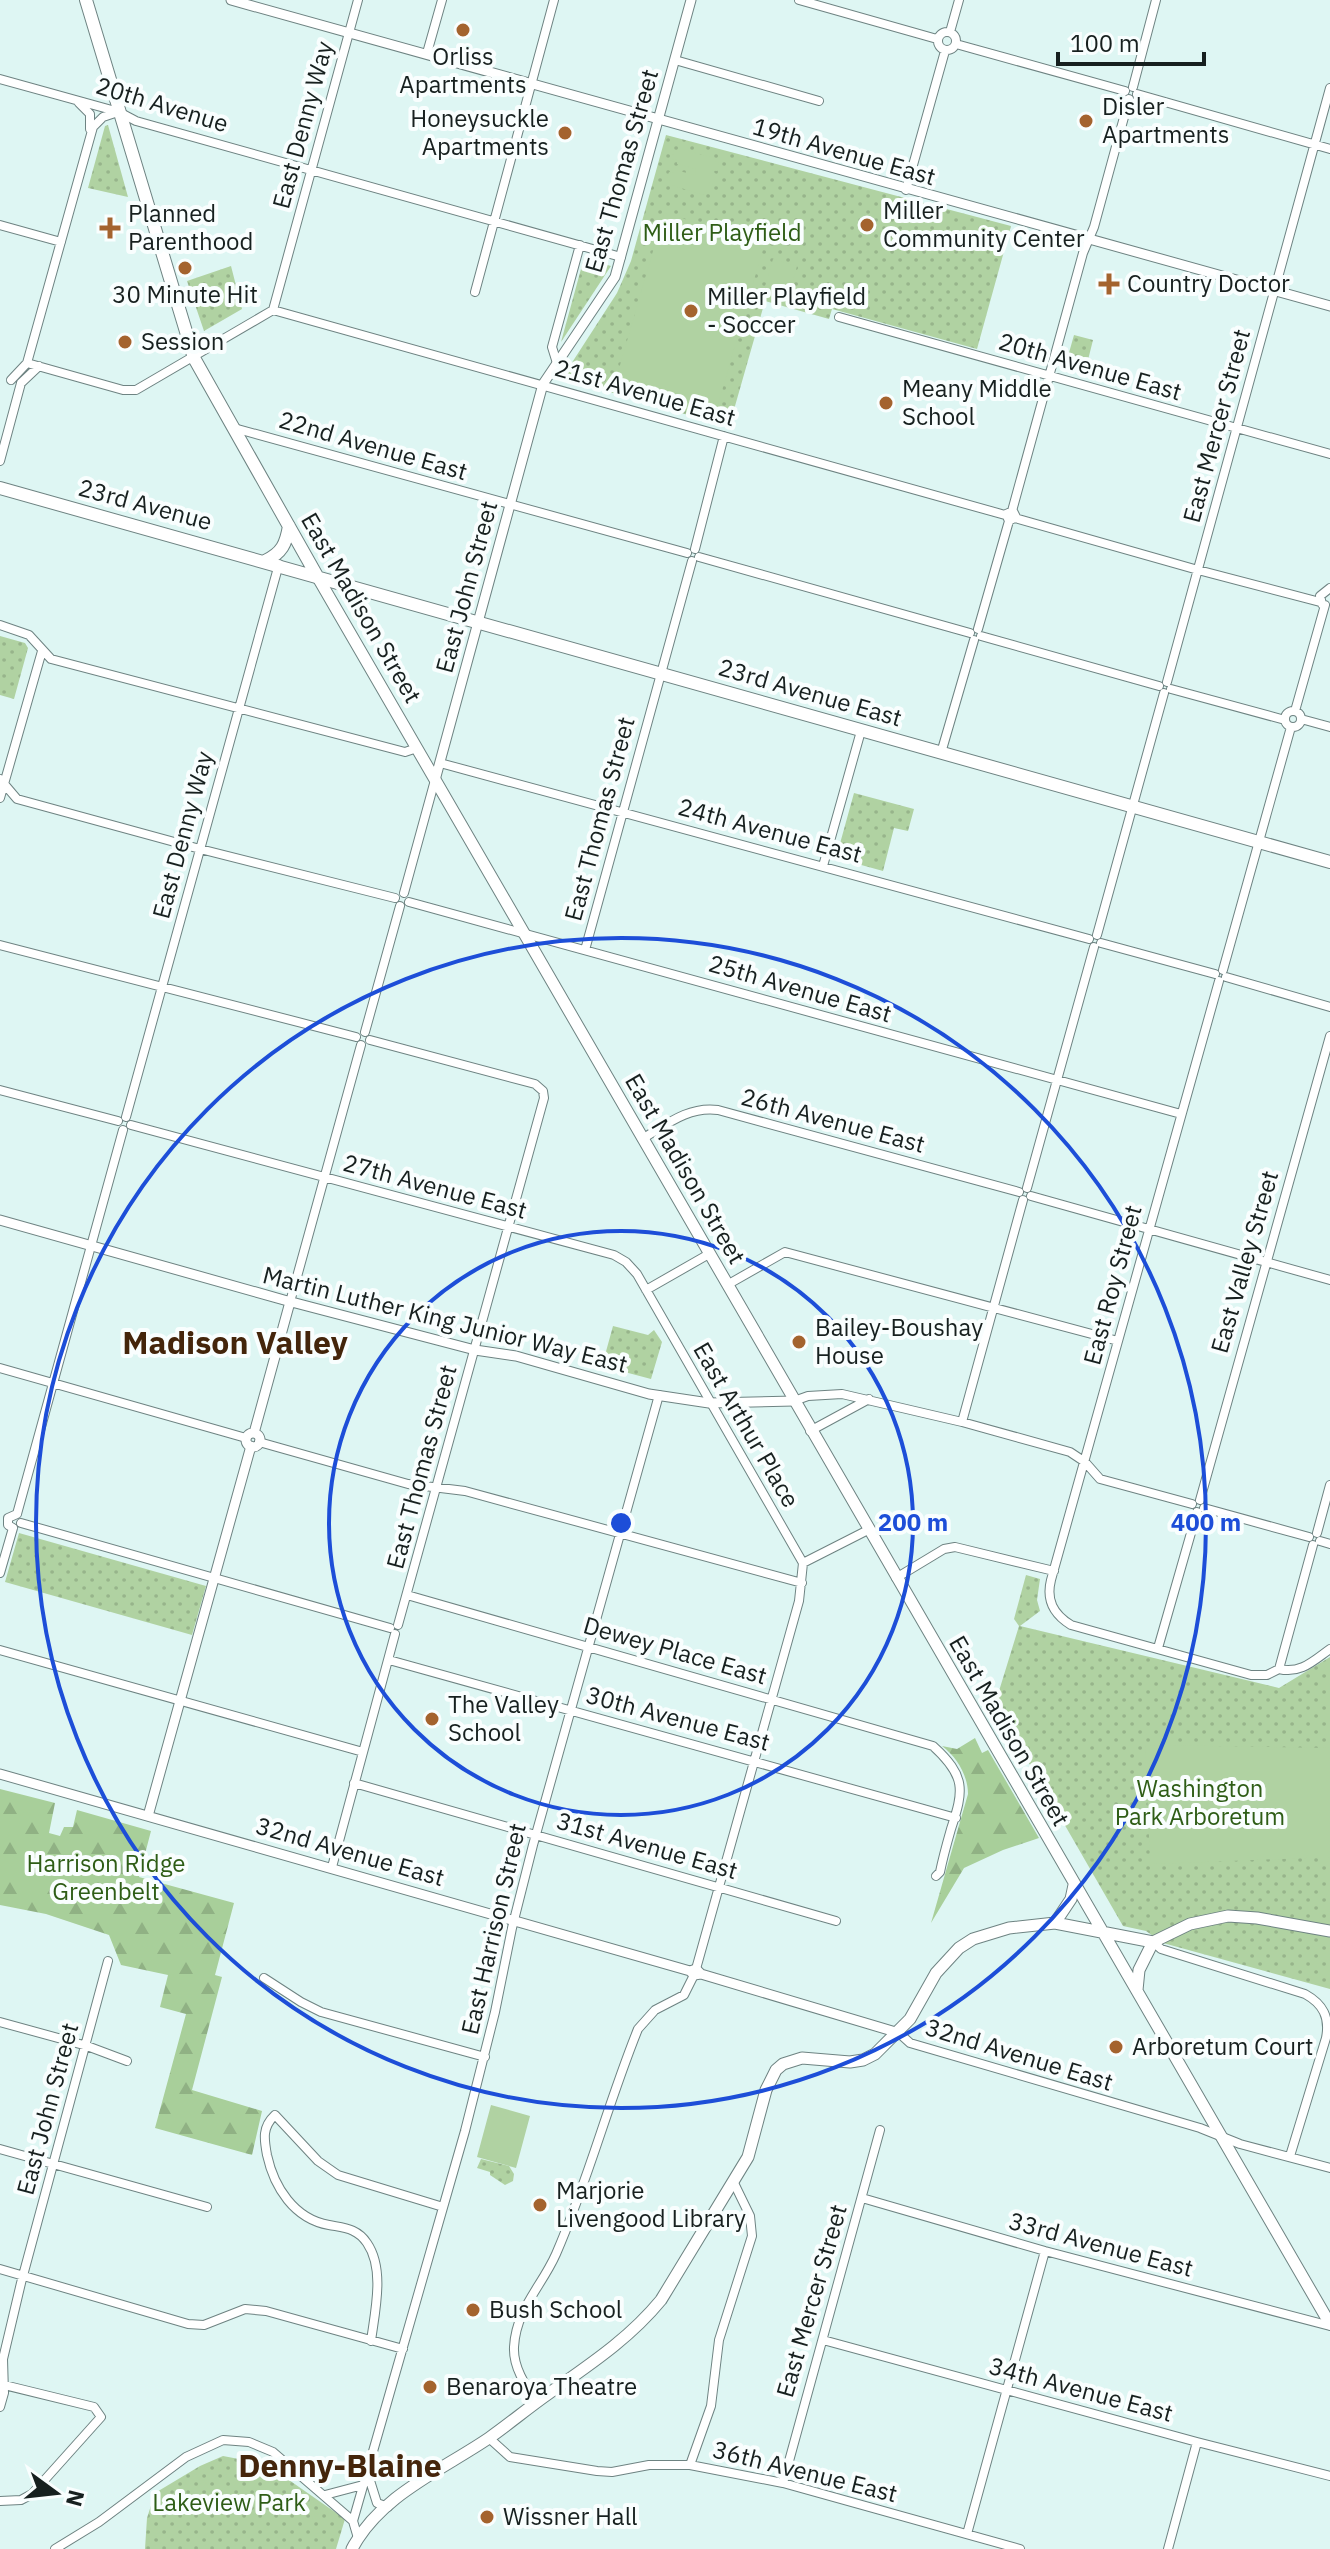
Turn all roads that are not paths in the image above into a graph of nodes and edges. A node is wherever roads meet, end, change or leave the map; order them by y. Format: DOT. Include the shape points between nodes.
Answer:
graph roads {
  1 [pos="86,0"];
  2 [pos="231,0"];
  3 [pos="358,0"];
  4 [pos="442,0"];
  5 [pos="554,0"];
  6 [pos="691,0"];
  7 [pos="799,0"];
  8 [pos="959,0"];
  9 [pos="1156,0"];
  10 [pos="349,31"];
  11 [pos="950,32"];
  12 [pos="937,39"];
  13 [pos="956,44"];
  14 [pos="945,51"];
  15 [pos="427,53"];
  16 [pos="675,60"];
  17 [pos="0,79"];
  18 [pos="531,82"];
  19 [pos="1330,88"];
  20 [pos="1131,93"];
  21 [pos="75,100"];
  22 [pos="819,101"];
  23 [pos="102,107"];
  24 [pos="119,112"];
  25 [pos="91,118"];
  26 [pos="658,120"];
  27 [pos="88,141"];
  28 [pos="1315,145"];
  29 [pos="1330,149"];
  30 [pos="312,170"];
  31 [pos="906,190"];
  32 [pos="495,221"];
  33 [pos="0,225"];
  34 [pos="1088,240"];
  35 [pos="61,242"];
  36 [pos="580,245"];
  37 [pos="621,257"];
  38 [pos="1275,291"];
  39 [pos="475,292"];
  40 [pos="1330,306"];
  41 [pos="273,310"];
  42 [pos="839,317"];
  43 [pos="194,358"];
  44 [pos="27,363"];
  45 [pos="557,363"];
  46 [pos="39,366"];
  47 [pos="0,377"];
  48 [pos="1048,377"];
  49 [pos="11,380"];
  50 [pos="21,383"];
  51 [pos="543,384"];
  52 [pos="233,428"];
  53 [pos="1236,429"];
  54 [pos="724,436"];
  55 [pos="1330,454"];
  56 [pos="0,461"];
  57 [pos="0,488"];
  58 [pos="511,505"];
  59 [pos="1010,516"];
  60 [pos="289,526"];
  61 [pos="693,555"];
  62 [pos="265,561"];
  63 [pos="279,564"];
  64 [pos="1198,570"];
  65 [pos="317,576"];
  66 [pos="1330,588"];
  67 [pos="1325,604"];
  68 [pos="479,622"];
  69 [pos="0,625"];
  70 [pos="976,634"];
  71 [pos="42,651"];
  72 [pos="660,674"];
  73 [pos="1165,687"];
  74 [pos="239,709"];
  75 [pos="1298,715"];
  76 [pos="1288,723"];
  77 [pos="1330,727"];
  78 [pos="861,731"];
  79 [pos="417,748"];
  80 [pos="941,753"];
  81 [pos="440,763"];
  82 [pos="435,780"];
  83 [pos="2,782"];
  84 [pos="0,798"];
  85 [pos="1133,807"];
  86 [pos="622,812"];
  87 [pos="1259,842"];
  88 [pos="200,849"];
  89 [pos="1330,862"];
  90 [pos="823,866"];
  91 [pos="402,900"];
  92 [pos="525,933"];
  93 [pos="1095,941"];
  94 [pos="0,945"];
  95 [pos="585,950"];
  96 [pos="1221,975"];
  97 [pos="162,987"];
  98 [pos="1330,1007"];
  99 [pos="368,1036"];
  100 [pos="1330,1036"];
  101 [pos="356,1037"];
  102 [pos="361,1045"];
  103 [pos="1057,1081"];
  104 [pos="0,1090"];
  105 [pos="1181,1114"];
  106 [pos="124,1123"];
  107 [pos="642,1139"];
  108 [pos="325,1179"];
  109 [pos="1025,1194"];
  110 [pos="0,1220"];
  111 [pos="509,1227"];
  112 [pos="1149,1229"];
  113 [pos="91,1246"];
  114 [pos="709,1254"];
  115 [pos="1266,1261"];
  116 [pos="1330,1280"];
  117 [pos="727,1285"];
  118 [pos="646,1290"];
  119 [pos="290,1302"];
  120 [pos="993,1308"];
  121 [pos="1118,1341"];
  122 [pos="475,1350"];
  123 [pos="0,1368"];
  124 [pos="52,1383"];
  125 [pos="659,1395"];
  126 [pos="869,1399"];
  127 [pos="794,1401"];
  128 [pos="709,1403"];
  129 [pos="962,1422"];
  130 [pos="810,1431"];
  131 [pos="253,1440"];
  132 [pos="1085,1462"];
  133 [pos="1330,1485"];
  134 [pos="437,1487"];
  135 [pos="1198,1506"];
  136 [pos="12,1520"];
  137 [pos="868,1530"];
  138 [pos="621,1533"];
  139 [pos="1315,1539"];
  140 [pos="1330,1544"];
  141 [pos="803,1563"];
  142 [pos="1054,1571"];
  143 [pos="0,1573"];
  144 [pos="896,1578"];
  145 [pos="214,1579"];
  146 [pos="802,1583"];
  147 [pos="407,1595"];
  148 [pos="394,1629"];
  149 [pos="589,1648"];
  150 [pos="1158,1648"];
  151 [pos="1330,1649"];
  152 [pos="0,1650"];
  153 [pos="389,1660"];
  154 [pos="1279,1669"];
  155 [pos="772,1699"];
  156 [pos="180,1701"];
  157 [pos="571,1710"];
  158 [pos="363,1752"];
  159 [pos="755,1761"];
  160 [pos="0,1774"];
  161 [pos="354,1783"];
  162 [pos="148,1816"];
  163 [pos="956,1818"];
  164 [pos="536,1835"];
  165 [pos="332,1867"];
  166 [pos="936,1876"];
  167 [pos="1074,1885"];
  168 [pos="719,1887"];
  169 [pos="514,1919"];
  170 [pos="836,1921"];
  171 [pos="1055,1923"];
  172 [pos="1330,1931"];
  173 [pos="1102,1932"];
  174 [pos="1153,1942"];
  175 [pos="108,1961"];
  176 [pos="695,1972"];
  177 [pos="264,1978"];
  178 [pos="1137,1991"];
  179 [pos="1326,2006"];
  180 [pos="0,2022"];
  181 [pos="899,2033"];
  182 [pos="87,2046"];
  183 [pos="1327,2048"];
  184 [pos="485,2057"];
  185 [pos="127,2061"];
  186 [pos="880,2130"];
  187 [pos="1221,2136"];
  188 [pos="0,2149"];
  189 [pos="1290,2156"];
  190 [pos="54,2164"];
  191 [pos="1330,2168"];
  192 [pos="733,2181"];
  193 [pos="862,2198"];
  194 [pos="207,2207"];
  195 [pos="443,2207"];
  196 [pos="1045,2251"];
  197 [pos="0,2269"];
  198 [pos="23,2275"];
  199 [pos="1330,2325"];
  200 [pos="823,2340"];
  201 [pos="371,2341"];
  202 [pos="403,2349"];
  203 [pos="2,2384"];
  204 [pos="1006,2391"];
  205 [pos="537,2402"];
  206 [pos="0,2407"];
  207 [pos="489,2438"];
  208 [pos="1197,2442"];
  209 [pos="690,2465"];
  210 [pos="367,2471"];
  211 [pos="1330,2476"];
  212 [pos="783,2483"];
  213 [pos="363,2485"];
  214 [pos="325,2495"];
  215 [pos="0,2501"];
  216 [pos="388,2507"];
  217 [pos="353,2521"];
  218 [pos="967,2534"];
  219 [pos="355,2543"];
  220 [pos="55,2549"];
  221 [pos="1020,2549"];
  222 [pos="1168,2549"];
  1 -- 24 [label="main road, East Madison Street"];
  2 -- 10 [label="street, 19th Avenue East"];
  3 -- 10 [label="street, East Denny Way"];
  4 -- 15 [label="street"];
  5 -- 18 [label="street"];
  6 -- 16 [label="street, East Thomas Street"];
  7 -- 12 [label="street"];
  8 -- 11 [label="street"];
  9 -- 20 [label="street"];
  10 -- 15 [label="street, 19th Avenue East"];
  10 -- 30 [label="street, East Denny Way"];
  11 -- 12 [label="street"];
  11 -- 13 [label="street"];
  12 -- 14 [label="street"];
  13 -- 14 [label="street"];
  13 -- 20 [label="street"];
  14 -- 31 [label="street"];
  15 -- 18 [label="street, 19th Avenue East"];
  16 -- 22 [label="street"];
  16 -- 26 [label="street, East Thomas Street"];
  17 -- 21 [label="street, 20th Avenue"];
  18 -- 26 [label="street, 19th Avenue East"];
  18 -- 32 [label="street"];
  19 -- 28 [label="street, East Mercer Street"];
  20 -- 28 [label="street"];
  20 -- 34 [label="street"];
  21 -- 23 [label="street, 20th Avenue"];
  21 -- 25 [label="street"];
  23 -- 24 [label="street, 20th Avenue"];
  23 -- 25 [label="street"];
  24 -- 27 [label="street" via="97,120"];
  24 -- 30 [label="street, 20th Avenue"];
  24 -- 43 [label="main road, East Madison Street"];
  25 -- 27 [label="street"];
  26 -- 31 [label="street, 19th Avenue East"];
  26 -- 37 [label="street, East Thomas Street"];
  27 -- 35 [label="street"];
  28 -- 29 [label="street"];
  28 -- 38 [label="street, East Mercer Street"];
  30 -- 32 [label="street"];
  30 -- 41 [label="street, East Denny Way"];
  31 -- 34 [label="street, 19th Avenue East"];
  32 -- 36 [label="street"];
  32 -- 39 [label="street"];
  33 -- 35 [label="street"];
  34 -- 38 [label="street, 19th Avenue East"];
  34 -- 48 [label="street"];
  35 -- 44 [label="street"];
  36 -- 37 [label="street"];
  36 -- 45 [label="street" via="552,347"];
  37 -- 45 [label="street, East Thomas Street" via="608,289"];
  38 -- 40 [label="street, 19th Avenue East"];
  38 -- 53 [label="street, East Mercer Street"];
  41 -- 43 [label="street"];
  41 -- 51 [label="street, 21st Avenue East"];
  42 -- 48 [label="street, 20th Avenue East"];
  43 -- 46 [label="street" via="136,390"];
  43 -- 52 [label="main road, East Madison Street"];
  44 -- 46 [label="street"];
  44 -- 49 [label="street"];
  45 -- 51 [label="street, East Thomas Street"];
  46 -- 50 [label="street"];
  47 -- 49 [label="street"];
  48 -- 53 [label="street, 20th Avenue East"];
  48 -- 59 [label="street"];
  49 -- 50 [label="street"];
  50 -- 56 [label="street"];
  51 -- 54 [label="street, 21st Avenue East"];
  51 -- 58 [label="street, East John Street"];
  52 -- 58 [label="street, 22nd Avenue East"];
  52 -- 60 [label="main road, East Madison Street"];
  53 -- 55 [label="street, 20th Avenue East"];
  53 -- 64 [label="street, East Mercer Street"];
  54 -- 59 [label="street, 21st Avenue East"];
  54 -- 61 [label="street, East Thomas Street"];
  57 -- 62 [label="main road, 23rd Avenue"];
  58 -- 61 [label="street, 22nd Avenue East"];
  58 -- 68 [label="street, East John Street"];
  59 -- 64 [label="street, 21st Avenue East"];
  59 -- 70 [label="street"];
  60 -- 62 [label="main road" via="285,545"];
  60 -- 65 [label="main road, East Madison Street"];
  61 -- 70 [label="street, 22nd Avenue East"];
  61 -- 72 [label="street, East Thomas Street"];
  62 -- 63 [label="main road, 23rd Avenue"];
  63 -- 65 [label="main road, 23rd Avenue East"];
  63 -- 74 [label="street, East Denny Way"];
  64 -- 67 [label="street, 21st Avenue East"];
  64 -- 73 [label="street, East Mercer Street"];
  65 -- 68 [label="main road, 23rd Avenue East"];
  65 -- 79 [label="main road, East Madison Street"];
  66 -- 67 [label="street" via="1322,593"];
  67 -- 75 [label="street"];
  68 -- 72 [label="main road, 23rd Avenue East"];
  68 -- 81 [label="street, East John Street"];
  69 -- 71 [label="street" via="29,635"];
  70 -- 73 [label="street, 22nd Avenue East"];
  70 -- 80 [label="street"];
  71 -- 74 [label="street" via="51,659"];
  71 -- 83 [label="street"];
  72 -- 78 [label="main road, 23rd Avenue East"];
  72 -- 86 [label="street, East Thomas Street"];
  73 -- 76 [label="street, 22nd Avenue East"];
  73 -- 85 [label="street, East Mercer Street"];
  74 -- 79 [label="street" via="405,752"];
  74 -- 88 [label="street, East Denny Way"];
  75 -- 76 [label="street" via="1298,724"];
  75 -- 76 [label="street" via="1288,712"];
  75 -- 77 [label="street"];
  76 -- 87 [label="street, East Roy Street"];
  78 -- 80 [label="main road, 23rd Avenue East"];
  78 -- 90 [label="street"];
  79 -- 82 [label="main road, East Madison Street"];
  80 -- 85 [label="main road, 23rd Avenue East"];
  81 -- 82 [label="street, East John Street"];
  81 -- 86 [label="street, 24th Avenue East"];
  82 -- 91 [label="street, East John Street"];
  82 -- 92 [label="main road, East Madison Street"];
  83 -- 84 [label="street"];
  83 -- 88 [label="street, 25th Avenue East" via="17,799"];
  85 -- 87 [label="main road, 23rd Avenue East"];
  85 -- 93 [label="street, East Mercer Street"];
  86 -- 90 [label="street, 24th Avenue East"];
  86 -- 95 [label="street, East Thomas Street"];
  87 -- 89 [label="main road, 23rd Avenue East"];
  87 -- 96 [label="street, East Roy Street"];
  88 -- 91 [label="street, 25th Avenue East"];
  88 -- 97 [label="street, East Denny Way"];
  90 -- 93 [label="street, 24th Avenue East"];
  91 -- 92 [label="street, 25th Avenue East"];
  91 -- 99 [label="street, East John Street"];
  92 -- 95 [label="street, 25th Avenue East"];
  92 -- 107 [label="main road, East Madison Street"];
  93 -- 96 [label="street, 24th Avenue East"];
  93 -- 103 [label="street, East Mercer Street"];
  94 -- 97 [label="street"];
  95 -- 103 [label="street, 25th Avenue East"];
  96 -- 98 [label="street, 24th Avenue East"];
  96 -- 105 [label="street, East Roy Street"];
  97 -- 101 [label="street"];
  97 -- 106 [label="street, East Denny Way"];
  99 -- 101 [label="street" via="359,1032"];
  99 -- 102 [label="street"];
  99 -- 111 [label="street, East Thomas Street" via="541,1088 543,1102"];
  100 -- 115 [label="street, East Valley Street"];
  101 -- 102 [label="street"];
  102 -- 108 [label="street"];
  103 -- 105 [label="street, 25th Avenue East"];
  103 -- 109 [label="street, East Mercer Street"];
  104 -- 106 [label="street, 27th Avenue East"];
  105 -- 112 [label="street, East Roy Street"];
  106 -- 108 [label="street, 27th Avenue East"];
  106 -- 113 [label="street, East Denny Way"];
  107 -- 109 [label="street, 26th Avenue East" via="691,1111 718,1110"];
  107 -- 114 [label="main road, East Madison Street"];
  108 -- 111 [label="street, 27th Avenue East"];
  108 -- 119 [label="street"];
  109 -- 112 [label="street, 26th Avenue East"];
  109 -- 120 [label="street, East Mercer Street"];
  110 -- 113 [label="street, Martin Luther King Junior Way East"];
  111 -- 118 [label="street, 27th Avenue East" via="618,1257"];
  111 -- 122 [label="street, East Thomas Street"];
  112 -- 115 [label="street, 26th Avenue East"];
  112 -- 121 [label="street, East Roy Street"];
  113 -- 119 [label="street, Martin Luther King Junior Way East"];
  113 -- 124 [label="street, East Denny Way"];
  114 -- 117 [label="main road, East Madison Street"];
  114 -- 118 [label="street"];
  115 -- 116 [label="street, 26th Avenue East"];
  115 -- 135 [label="street, East Valley Street"];
  117 -- 120 [label="street" via="785,1252"];
  117 -- 127 [label="main road, East Madison Street"];
  118 -- 128 [label="street, East Arthur Place"];
  119 -- 122 [label="street, Martin Luther King Junior Way East"];
  119 -- 131 [label="street"];
  120 -- 121 [label="street"];
  120 -- 129 [label="street, East Mercer Street"];
  121 -- 132 [label="street, East Roy Street"];
  122 -- 125 [label="street, Martin Luther King Junior Way East"];
  122 -- 134 [label="street, East Thomas Street"];
  123 -- 124 [label="street"];
  124 -- 131 [label="street"];
  124 -- 136 [label="street, East Denny Way"];
  125 -- 128 [label="street, Martin Luther King Junior Way East"];
  125 -- 138 [label="street, East Harrison Street"];
  126 -- 127 [label="street" via="836,1394"];
  126 -- 129 [label="street"];
  126 -- 130 [label="street"];
  127 -- 128 [label="street, Martin Luther King Junior Way East"];
  127 -- 130 [label="main road, East Madison Street"];
  128 -- 141 [label="street, East Arthur Place"];
  129 -- 132 [label="street" via="1070,1452"];
  130 -- 137 [label="main road, East Madison Street"];
  131 -- 134 [label="street" via="408,1484"];
  131 -- 145 [label="street"];
  132 -- 135 [label="street" via="1100,1479"];
  132 -- 142 [label="street, East Roy Street"];
  133 -- 139 [label="street"];
  134 -- 138 [label="street"];
  134 -- 147 [label="street, East Thomas Street"];
  135 -- 139 [label="street"];
  135 -- 150 [label="street, East Valley Street"];
  136 -- 143 [label="street, East Denny Way"];
  136 -- 145 [label="street"];
  137 -- 141 [label="street"];
  137 -- 144 [label="main road, East Madison Street"];
  138 -- 146 [label="street"];
  138 -- 149 [label="street, East Harrison Street"];
  139 -- 140 [label="street"];
  139 -- 154 [label="street"];
  141 -- 146 [label="street"];
  142 -- 144 [label="street" via="955,1547"];
  142 -- 150 [label="street, East Roy Street" via="1049,1600 1062,1619"];
  144 -- 167 [label="main road, East Madison Street"];
  145 -- 148 [label="street"];
  145 -- 156 [label="street"];
  146 -- 155 [label="street"];
  147 -- 148 [label="street, East Thomas Street"];
  147 -- 149 [label="street, Dewey Place East"];
  148 -- 153 [label="street, East Thomas Street"];
  149 -- 155 [label="street, Dewey Place East"];
  149 -- 157 [label="street, East Harrison Street"];
  150 -- 154 [label="street" via="1251,1675"];
  151 -- 154 [label="street" via="1301,1669"];
  152 -- 156 [label="street"];
  153 -- 157 [label="street, 30th Avenue East"];
  153 -- 158 [label="street, East Thomas Street"];
  155 -- 159 [label="street"];
  155 -- 163 [label="street, Dewey Place East" via="933,1746 947,1758 959,1781 962,1798"];
  156 -- 158 [label="street"];
  156 -- 162 [label="street"];
  157 -- 159 [label="street, 30th Avenue East"];
  157 -- 164 [label="street, East Harrison Street"];
  158 -- 161 [label="street, East Thomas Street"];
  159 -- 163 [label="street, 30th Avenue East"];
  159 -- 168 [label="street"];
  160 -- 162 [label="street, 32nd Avenue East"];
  161 -- 164 [label="street, 31st Avenue East"];
  161 -- 165 [label="street, East Thomas Street"];
  162 -- 165 [label="street, 32nd Avenue East"];
  163 -- 166 [label="street"];
  164 -- 168 [label="street, 31st Avenue East"];
  164 -- 169 [label="street, East Harrison Street"];
  165 -- 169 [label="street, 32nd Avenue East"];
  167 -- 171 [label="main road"];
  167 -- 173 [label="main road, East Madison Street"];
  168 -- 170 [label="street, 31st Avenue East"];
  168 -- 176 [label="street"];
  169 -- 176 [label="street, 32nd Avenue East"];
  169 -- 184 [label="street, East Harrison Street"];
  171 -- 173 [label="main road"];
  171 -- 181 [label="main road" via="1009,1928 959,1948 936,1973"];
  172 -- 174 [label="main road" via="1228,1916 1190,1924"];
  173 -- 174 [label="main road"];
  173 -- 178 [label="main road, East Madison Street"];
  174 -- 178 [label="main road" via="1139,1970"];
  174 -- 179 [label="street"];
  175 -- 182 [label="street, East John Street"];
  176 -- 181 [label="street, 32nd Avenue East"];
  176 -- 205 [label="street" via="684,1995 655,2010 638,2029 557,2253 519,2321 513,2351 516,2367"];
  177 -- 184 [label="street" via="321,2012"];
  178 -- 187 [label="main road, East Madison Street"];
  179 -- 183 [label="street"];
  180 -- 182 [label="street"];
  181 -- 187 [label="street, 32nd Avenue East" via="910,2043"];
  181 -- 192 [label="main road" via="863,2060 802,2058 776,2070 748,2157"];
  182 -- 185 [label="street"];
  182 -- 190 [label="street, East John Street"];
  183 -- 189 [label="street"];
  184 -- 195 [label="street, East Harrison Street"];
  186 -- 193 [label="street, East Mercer Street"];
  187 -- 189 [label="street, 32nd Avenue East"];
  187 -- 199 [label="main road, East Madison Street"];
  188 -- 190 [label="street"];
  189 -- 191 [label="street, 32nd Avenue East"];
  190 -- 194 [label="street"];
  190 -- 198 [label="street, East John Street"];
  192 -- 205 [label="main road" via="645,2319"];
  192 -- 209 [label="street" via="750,2216 752,2236 717,2351 711,2406"];
  193 -- 196 [label="street, 33rd Avenue East"];
  193 -- 200 [label="street, East Mercer Street"];
  195 -- 201 [label="street" via="344,2178 318,2161 275,2115 269,2121 264,2133 277,2187 299,2213 355,2231 369,2245 376,2273"];
  195 -- 202 [label="street, East Harrison Street"];
  196 -- 199 [label="street, 33rd Avenue East"];
  196 -- 204 [label="street"];
  197 -- 198 [label="street"];
  198 -- 201 [label="street" via="188,2324 204,2325 235,2311 254,2310"];
  198 -- 203 [label="street, East John Street"];
  200 -- 204 [label="street, 34th Avenue East"];
  200 -- 212 [label="street, East Mercer Street"];
  201 -- 202 [label="street"];
  202 -- 210 [label="street, East Harrison Street"];
  203 -- 206 [label="street, East John Street"];
  203 -- 215 [label="street" via="101,2413 32,2494"];
  204 -- 208 [label="street, 34th Avenue East"];
  204 -- 218 [label="street"];
  205 -- 207 [label="main road"];
  207 -- 209 [label="street, 36th Avenue East" via="510,2457 597,2471"];
  207 -- 216 [label="main road"];
  208 -- 211 [label="street, 34th Avenue East"];
  208 -- 222 [label="street"];
  209 -- 212 [label="street, 36th Avenue East"];
  210 -- 213 [label="street, East Harrison Street"];
  210 -- 216 [label="street" via="377,2503"];
  212 -- 218 [label="street, 36th Avenue East"];
  213 -- 214 [label="street"];
  213 -- 217 [label="street, East Harrison Street"];
  214 -- 217 [label="street"];
  214 -- 220 [label="street" via="263,2447 223,2440 202,2448"];
  216 -- 219 [label="main road"];
  217 -- 219 [label="street"];
  218 -- 221 [label="street, 36th Avenue East"];
}
